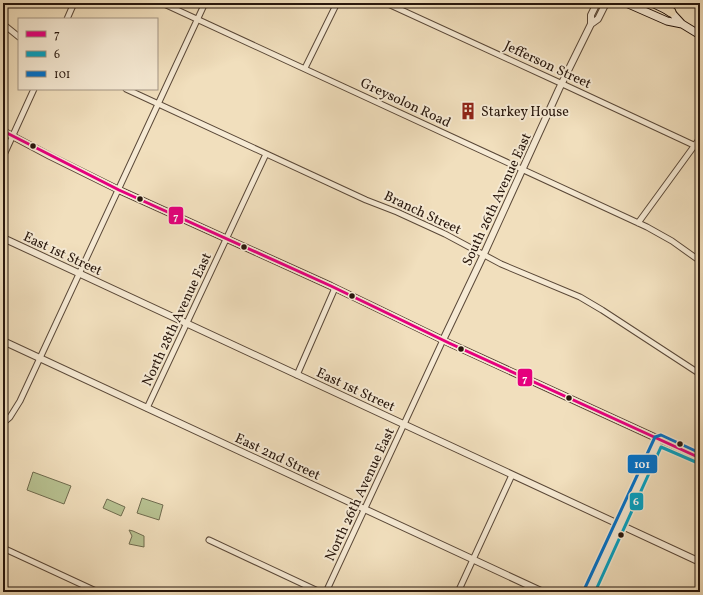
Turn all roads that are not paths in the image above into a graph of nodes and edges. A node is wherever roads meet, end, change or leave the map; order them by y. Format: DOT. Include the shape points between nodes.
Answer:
graph roads {
  1 [pos="74,3"];
  2 [pos="162,3"];
  3 [pos="205,3"];
  4 [pos="336,3"];
  5 [pos="386,3"];
  6 [pos="597,3"];
  7 [pos="606,3"];
  8 [pos="626,3"];
  9 [pos="652,3"];
  10 [pos="658,3"];
  11 [pos="671,12"];
  12 [pos="66,18"];
  13 [pos="197,20"];
  14 [pos="3,24"];
  15 [pos="591,24"];
  16 [pos="682,24"];
  17 [pos="700,35"];
  18 [pos="18,36"];
  19 [pos="305,68"];
  20 [pos="562,83"];
  21 [pos="34,90"];
  22 [pos="128,90"];
  23 [pos="159,104"];
  24 [pos="3,131"];
  25 [pos="12,137"];
  26 [pos="700,138"];
  27 [pos="694,146"];
  28 [pos="700,148"];
  29 [pos="266,154"];
  30 [pos="3,157"];
  31 [pos="522,170"];
  32 [pos="119,190"];
  33 [pos="638,223"];
  34 [pos="3,238"];
  35 [pos="227,239"];
  36 [pos="484,256"];
  37 [pos="700,261"];
  38 [pos="80,273"];
  39 [pos="335,288"];
  40 [pos="187,324"];
  41 [pos="443,340"];
  42 [pos="3,341"];
  43 [pos="39,358"];
  44 [pos="700,374"];
  45 [pos="297,375"];
  46 [pos="148,408"];
  47 [pos="3,423"];
  48 [pos="404,424"];
  49 [pos="659,440"];
  50 [pos="700,458"];
  51 [pos="512,475"];
  52 [pos="365,510"];
  53 [pos="621,525"];
  54 [pos="209,540"];
  55 [pos="3,548"];
  56 [pos="473,560"];
  57 [pos="700,562"];
  58 [pos="98,592"];
  59 [pos="320,592"];
  60 [pos="326,592"];
  61 [pos="458,592"];
  62 [pos="543,592"];
  63 [pos="589,592"];
  1 -- 12 [label="street"];
  2 -- 13 [label="street, Greysolon Road"];
  3 -- 13 [label="street"];
  4 -- 19 [label="street"];
  5 -- 20 [label="street, Jefferson Street"];
  6 -- 15 [label="street, South 26th Avenue East" via="591,15"];
  7 -- 15 [label="street, South 26th Avenue East" via="598,18"];
  8 -- 16 [label="main road" via="667,21"];
  9 -- 11 [label="main road"];
  10 -- 11 [label="highway"];
  11 -- 16 [label="main road"];
  13 -- 19 [label="street, Greysolon Road"];
  13 -- 23 [label="street"];
  14 -- 18 [label="street"];
  15 -- 20 [label="street, South 26th Avenue East"];
  16 -- 17 [label="main road"];
  19 -- 31 [label="street, Greysolon Road"];
  20 -- 27 [label="street, Jefferson Street"];
  20 -- 31 [label="street, South 26th Avenue East"];
  21 -- 25 [label="street"];
  22 -- 23 [label="street, Branch Street"];
  23 -- 29 [label="street, Branch Street"];
  23 -- 32 [label="street"];
  24 -- 25 [label="street"];
  25 -- 30 [label="street"];
  25 -- 32 [label="street"];
  26 -- 27 [label="street"];
  27 -- 28 [label="street, Jefferson Street"];
  27 -- 33 [label="street"];
  29 -- 35 [label="street, North 28th Avenue East"];
  29 -- 36 [label="street, Branch Street" via="445,234"];
  31 -- 33 [label="street, Greysolon Road"];
  31 -- 36 [label="street, South 26th Avenue East"];
  32 -- 35 [label="street"];
  32 -- 38 [label="street"];
  33 -- 37 [label="street, Greysolon Road" via="665,237"];
  34 -- 38 [label="street, East 1st Street"];
  35 -- 39 [label="street"];
  35 -- 40 [label="street, North 28th Avenue East"];
  36 -- 41 [label="street, South 26th Avenue East"];
  36 -- 44 [label="street, Branch Street" via="586,301"];
  38 -- 40 [label="street, East 1st Street"];
  38 -- 43 [label="street"];
  39 -- 41 [label="street"];
  39 -- 45 [label="street"];
  40 -- 45 [label="street, East 1st Street"];
  40 -- 46 [label="street, North 28th Avenue East"];
  41 -- 48 [label="street, North 26th Avenue East"];
  41 -- 49 [label="street"];
  42 -- 43 [label="street, East 2nd Street"];
  43 -- 46 [label="street, East 2nd Street"];
  43 -- 47 [label="street" via="20,401"];
  45 -- 48 [label="street, East 1st Street"];
  46 -- 52 [label="street, East 2nd Street"];
  48 -- 51 [label="street, East 1st Street"];
  48 -- 52 [label="street, North 26th Avenue East"];
  49 -- 50 [label="street"];
  49 -- 53 [label="street"];
  51 -- 53 [label="street, East 1st Street"];
  51 -- 56 [label="street"];
  52 -- 56 [label="street, East 2nd Street"];
  52 -- 60 [label="street, North 26th Avenue East"];
  53 -- 57 [label="street, East 1st Street"];
  53 -- 63 [label="street"];
  54 -- 59 [label="street"];
  55 -- 58 [label="street"];
  56 -- 61 [label="street"];
  56 -- 62 [label="street, East 2nd Street"];
}
